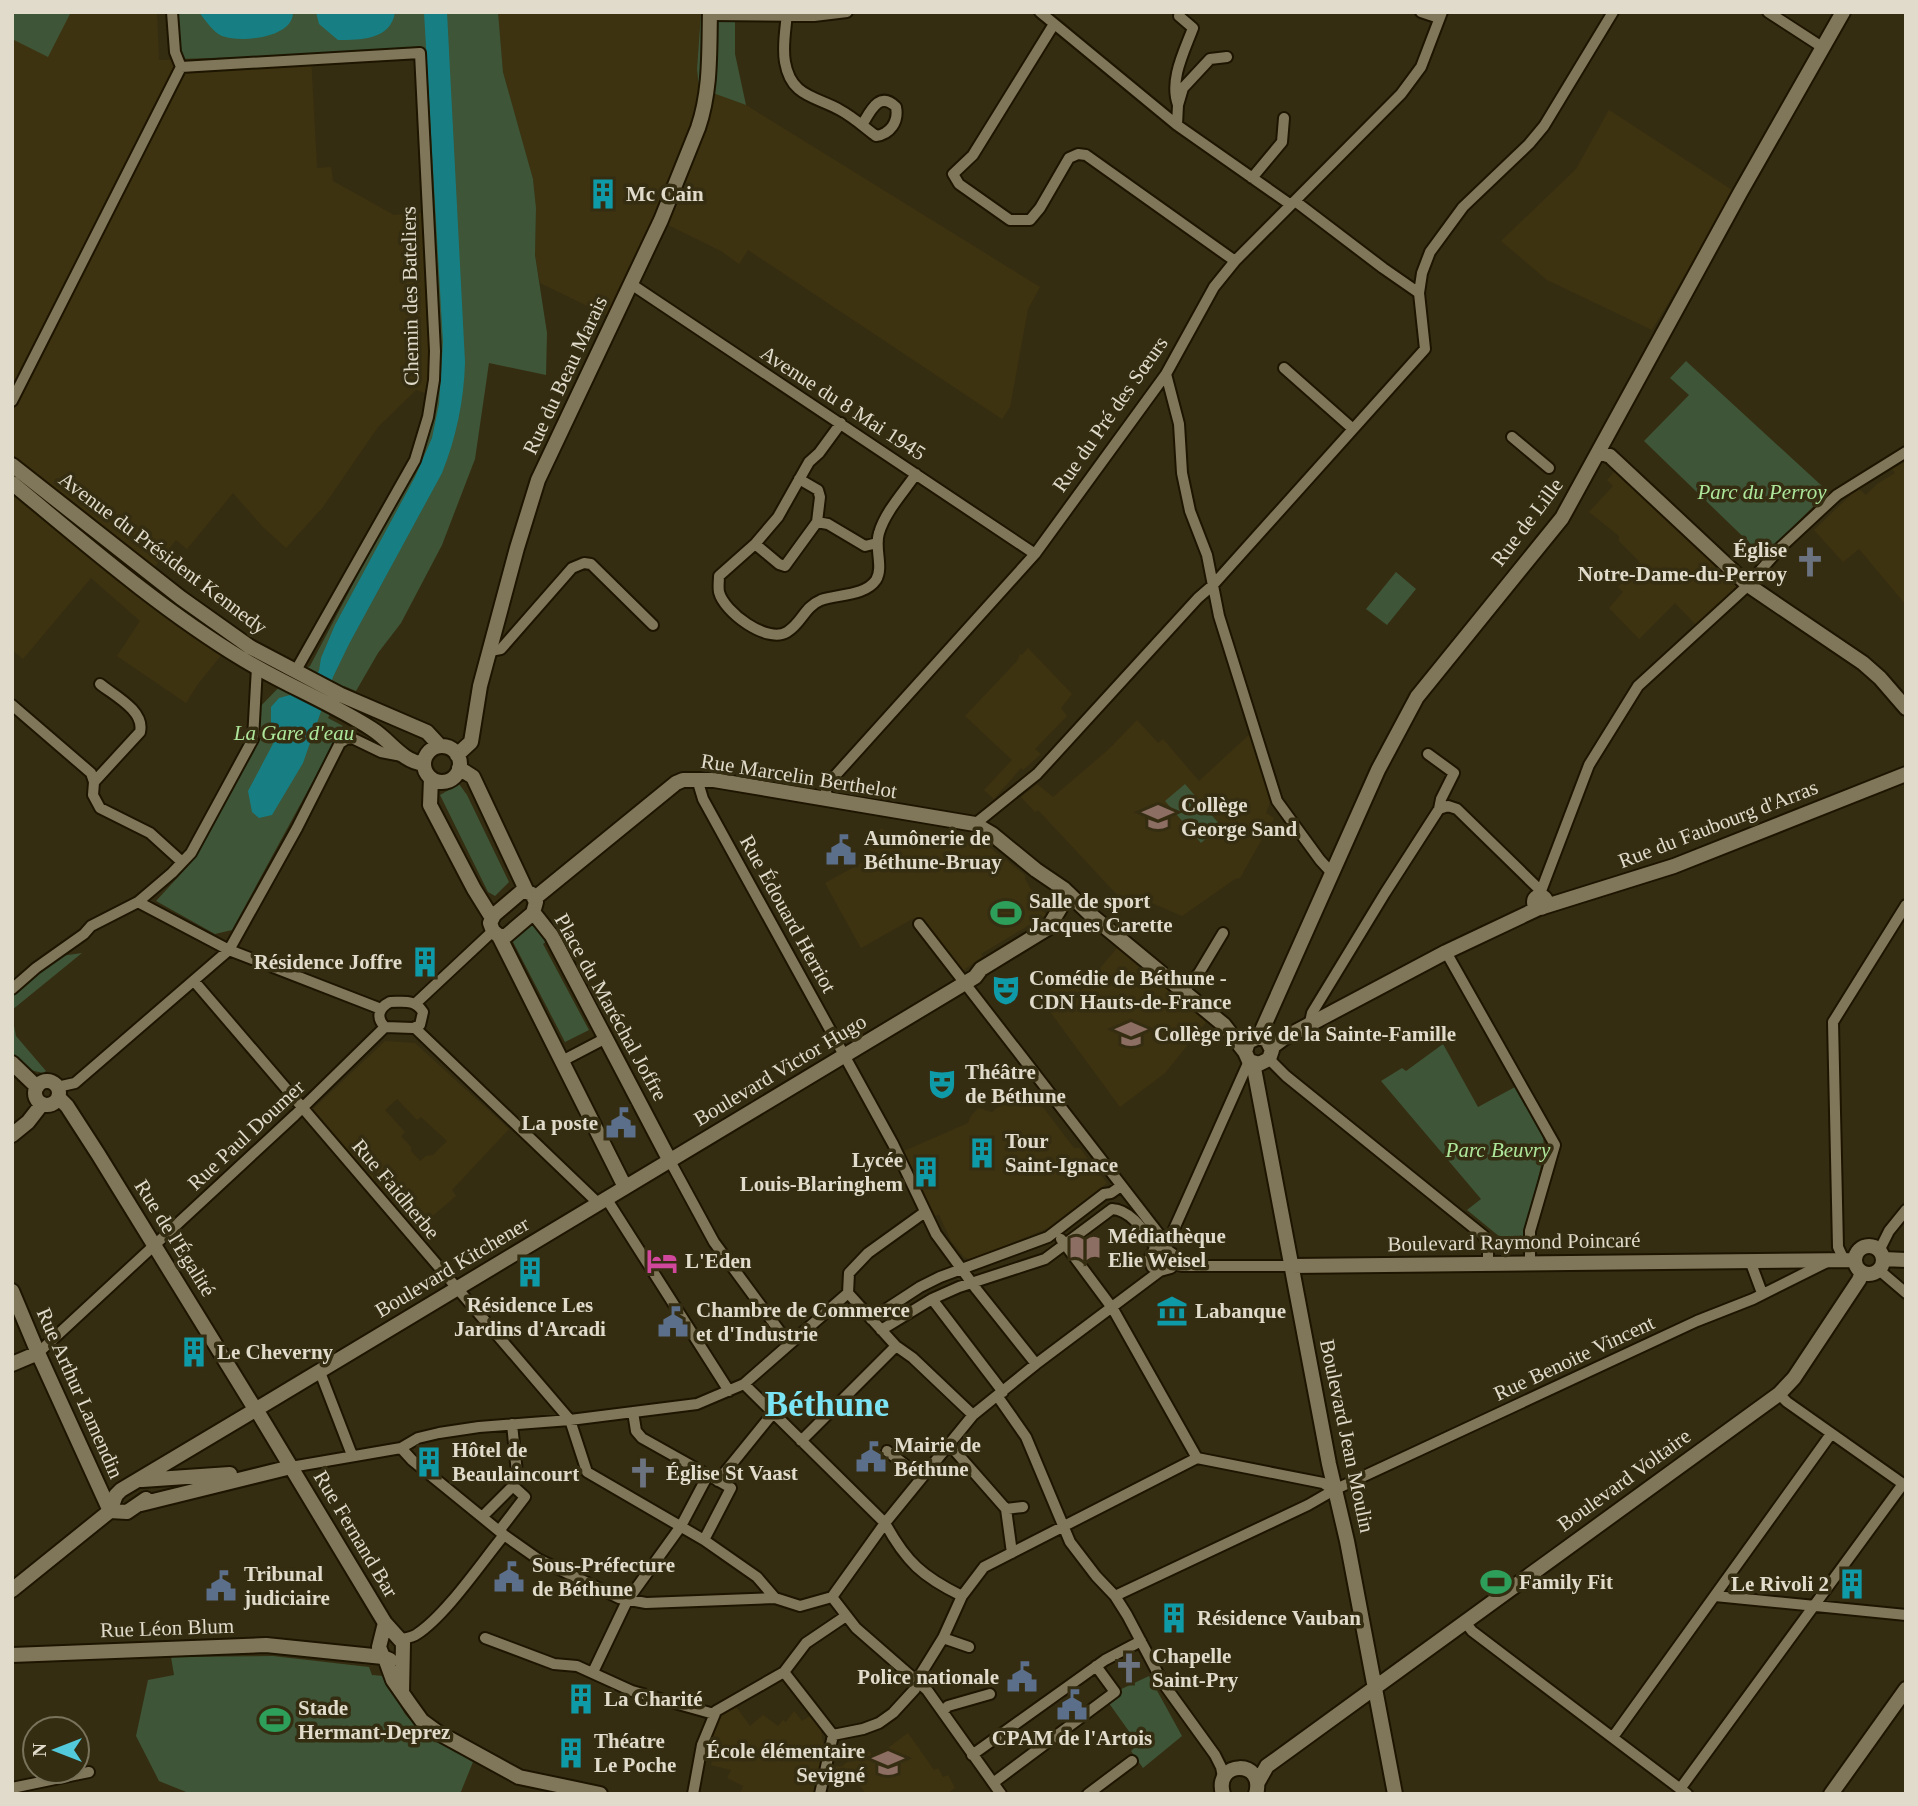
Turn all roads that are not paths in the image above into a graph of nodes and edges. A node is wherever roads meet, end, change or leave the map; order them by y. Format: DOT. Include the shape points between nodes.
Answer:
graph roads {
  1 [pos="172,12"];
  2 [pos="847,12"];
  3 [pos="1040,12"];
  4 [pos="1421,12"];
  5 [pos="1613,12"];
  6 [pos="1768,12"];
  7 [pos="1843,12"];
  8 [pos="710,14"];
  9 [pos="787,14"];
  10 [pos="1441,15"];
  11 [pos="1179,16"];
  12 [pos="1055,24"];
  13 [pos="1822,47"];
  14 [pos="1227,57"];
  15 [pos="181,67"];
  16 [pos="1178,105"];
  17 [pos="1284,118"];
  18 [pos="862,125"];
  19 [pos="1177,125"];
  20 [pos="1252,178"];
  21 [pos="1293,203"];
  22 [pos="1235,261"];
  23 [pos="631,284"];
  24 [pos="1419,293"];
  25 [pos="1284,368"];
  26 [pos="1167,374"];
  27 [pos="12,401"];
  28 [pos="841,423"];
  29 [pos="1353,429"];
  30 [pos="1512,437"];
  31 [pos="1599,452"];
  32 [pos="1906,452"];
  33 [pos="12,464"];
  34 [pos="1549,468"];
  35 [pos="916,474"];
  36 [pos="799,478"];
  37 [pos="12,483"];
  38 [pos="817,522"];
  39 [pos="877,543"];
  40 [pos="755,544"];
  41 [pos="1035,554"];
  42 [pos="1213,585"];
  43 [pos="1748,585"];
  44 [pos="653,625"];
  45 [pos="489,651"];
  46 [pos="257,667"];
  47 [pos="299,674"];
  48 [pos="100,684"];
  49 [pos="12,705"];
  50 [pos="1906,708"];
  51 [pos="471,742"];
  52 [pos="440,747"];
  53 [pos="1428,754"];
  54 [pos="402,756"];
  55 [pos="458,761"];
  56 [pos="424,764"];
  57 [pos="1906,774"];
  58 [pos="473,777"];
  59 [pos="431,778"];
  60 [pos="697,779"];
  61 [pos="94,782"];
  62 [pos="827,799"];
  63 [pos="1439,809"];
  64 [pos="975,824"];
  65 [pos="182,862"];
  66 [pos="1331,872"];
  67 [pos="532,901"];
  68 [pos="1539,901"];
  69 [pos="138,902"];
  70 [pos="1069,905"];
  71 [pos="1906,905"];
  72 [pos="919,924"];
  73 [pos="495,928"];
  74 [pos="1223,933"];
  75 [pos="229,950"];
  76 [pos="1446,953"];
  77 [pos="969,980"];
  78 [pos="194,981"];
  79 [pos="12,989"];
  80 [pos="1183,991"];
  81 [pos="416,1003"];
  82 [pos="381,1009"];
  83 [pos="385,1027"];
  84 [pos="1309,1027"];
  85 [pos="415,1028"];
  86 [pos="606,1038"];
  87 [pos="1262,1049"];
  88 [pos="844,1057"];
  89 [pos="562,1061"];
  90 [pos="12,1063"];
  91 [pos="37,1087"];
  92 [pos="58,1092"];
  93 [pos="42,1104"];
  94 [pos="302,1109"];
  95 [pos="12,1135"];
  96 [pos="670,1161"];
  97 [pos="1121,1186"];
  98 [pos="625,1187"];
  99 [pos="602,1201"];
  100 [pos="1906,1210"];
  101 [pos="925,1212"];
  102 [pos="1056,1231"];
  103 [pos="155,1245"];
  104 [pos="1066,1245"];
  105 [pos="1029,1246"];
  106 [pos="1159,1249"];
  107 [pos="1752,1260"];
  108 [pos="1880,1260"];
  109 [pos="1906,1260"];
  110 [pos="1034,1263"];
  111 [pos="1488,1263"];
  112 [pos="1530,1263"];
  113 [pos="1847,1263"];
  114 [pos="1173,1264"];
  115 [pos="1292,1266"];
  116 [pos="962,1269"];
  117 [pos="1160,1272"];
  118 [pos="973,1284"];
  119 [pos="457,1290"];
  120 [pos="12,1291"];
  121 [pos="848,1293"];
  122 [pos="1762,1293"];
  123 [pos="1906,1293"];
  124 [pos="932,1299"];
  125 [pos="1113,1308"];
  126 [pos="871,1318"];
  127 [pos="881,1330"];
  128 [pos="789,1344"];
  129 [pos="896,1346"];
  130 [pos="38,1353"];
  131 [pos="12,1364"];
  132 [pos="1036,1364"];
  133 [pos="320,1372"];
  134 [pos="744,1384"];
  135 [pos="729,1391"];
  136 [pos="1000,1394"];
  137 [pos="1779,1394"];
  138 [pos="255,1409"];
  139 [pos="633,1412"];
  140 [pos="773,1413"];
  141 [pos="973,1415"];
  142 [pos="570,1420"];
  143 [pos="512,1424"];
  144 [pos="1831,1434"];
  145 [pos="802,1441"];
  146 [pos="948,1443"];
  147 [pos="192,1448"];
  148 [pos="401,1448"];
  149 [pos="887,1451"];
  150 [pos="352,1455"];
  151 [pos="1198,1458"];
  152 [pos="291,1467"];
  153 [pos="270,1471"];
  154 [pos="708,1475"];
  155 [pos="921,1477"];
  156 [pos="166,1478"];
  157 [pos="136,1480"];
  158 [pos="718,1481"];
  159 [pos="1904,1485"];
  160 [pos="513,1486"];
  161 [pos="1334,1490"];
  162 [pos="141,1504"];
  163 [pos="1023,1507"];
  164 [pos="1006,1509"];
  165 [pos="110,1511"];
  166 [pos="482,1517"];
  167 [pos="885,1523"];
  168 [pos="681,1526"];
  169 [pos="1063,1527"];
  170 [pos="501,1533"];
  171 [pos="704,1539"];
  172 [pos="1012,1553"];
  173 [pos="12,1590"];
  174 [pos="1115,1596"];
  175 [pos="1715,1596"];
  176 [pos="832,1597"];
  177 [pos="962,1597"];
  178 [pos="775,1598"];
  179 [pos="627,1601"];
  180 [pos="1814,1606"];
  181 [pos="1906,1615"];
  182 [pos="846,1616"];
  183 [pos="1465,1622"];
  184 [pos="385,1623"];
  185 [pos="485,1638"];
  186 [pos="943,1638"];
  187 [pos="1141,1641"];
  188 [pos="401,1643"];
  189 [pos="969,1647"];
  190 [pos="382,1650"];
  191 [pos="12,1655"];
  192 [pos="1096,1667"];
  193 [pos="593,1672"];
  194 [pos="784,1672"];
  195 [pos="917,1680"];
  196 [pos="1374,1688"];
  197 [pos="1906,1689"];
  198 [pos="402,1693"];
  199 [pos="990,1694"];
  200 [pos="1906,1701"];
  201 [pos="943,1711"];
  202 [pos="714,1714"];
  203 [pos="833,1735"];
  204 [pos="1612,1737"];
  205 [pos="972,1755"];
  206 [pos="1214,1755"];
  207 [pos="1132,1761"];
  208 [pos="1268,1766"];
  209 [pos="1241,1768"];
  210 [pos="993,1783"];
  211 [pos="1222,1788"];
  212 [pos="1257,1790"];
  213 [pos="1683,1791"];
  214 [pos="600,1794"];
  215 [pos="693,1794"];
  216 [pos="820,1794"];
  217 [pos="1001,1794"];
  218 [pos="1088,1794"];
  219 [pos="1395,1794"];
  220 [pos="1831,1794"];
  221 [pos="1839,1794"];
  1 -- 15 [label="street" via="174,52"];
  2 -- 9 [label="street"];
  3 -- 12 [label="street"];
  4 -- 10 [label="street"];
  5 -- 24 [label="street" via="1544,126 1450,222 1430,252"];
  6 -- 13 [label="street"];
  7 -- 13 [label="main road, Rue de Lille"];
  8 -- 9 [label="street"];
  8 -- 23 [label="main road, Rue du Beau Marais" via="703,113"];
  9 -- 18 [label="street" via="785,60 796,87"];
  10 -- 21 [label="street, Rue du Pré des Sœurs" via="1421,67 1401,94"];
  11 -- 16 [label="street" via="1193,28 1173,92"];
  12 -- 19 [label="street"];
  12 -- 22 [label="street" via="972,155 953,174 959,184 1010,220 1030,220 1069,158 1086,155"];
  13 -- 31 [label="main road, Rue de Lille"];
  14 -- 16 [label="street" via="1210,59 1183,88"];
  15 -- 27 [label="street"];
  15 -- 47 [label="street, Chemin des Bateliers" via="420,53 435,351 428,417 415,460"];
  16 -- 19 [label="street"];
  17 -- 20 [label="street" via="1282,142"];
  19 -- 20 [label="street"];
  20 -- 21 [label="street"];
  21 -- 22 [label="street, Rue du Pré des Sœurs"];
  21 -- 24 [label="street"];
  22 -- 26 [label="street, Rue du Pré des Sœurs" via="1214,286"];
  23 -- 28 [label="street, Avenue du 8 Mai 1945"];
  23 -- 45 [label="main road, Rue du Beau Marais" via="538,480"];
  24 -- 29 [label="street" via="1425,349"];
  25 -- 29 [label="street"];
  26 -- 41 [label="street, Rue du Pré des Sœurs"];
  26 -- 42 [label="street" via="1179,424 1184,486 1208,555"];
  28 -- 35 [label="street, Avenue du 8 Mai 1945"];
  28 -- 36 [label="street"];
  29 -- 42 [label="street"];
  30 -- 34 [label="street"];
  31 -- 43 [label="main road"];
  31 -- 66 [label="main road, Rue de Lille" via="1562,518 1417,697"];
  32 -- 43 [label="street" via="1837,495"];
  33 -- 47 [label="main road, Avenue du Président Kennedy" via="181,598 250,647"];
  35 -- 39 [label="street" via="885,519"];
  35 -- 41 [label="street, Avenue du 8 Mai 1945"];
  36 -- 38 [label="street" via="818,490"];
  36 -- 40 [label="street" via="778,517"];
  37 -- 46 [label="main road, Avenue du Président Kennedy" via="144,590"];
  38 -- 39 [label="street" via="865,546"];
  38 -- 40 [label="street" via="785,566"];
  39 -- 40 [label="street" via="877,579 867,588 819,601 784,634 769,634 752,626 733,614 719,593 719,576"];
  41 -- 62 [label="street, Rue du Pré des Sœurs" via="833,778"];
  42 -- 64 [label="street" via="1037,774"];
  42 -- 66 [label="street" via="1277,801"];
  43 -- 50 [label="main road" via="1863,663"];
  43 -- 68 [label="street" via="1638,686 1589,765"];
  44 -- 45 [label="street" via="591,564 584,563 572,568 501,649"];
  45 -- 51 [label="main road, Rue du Beau Marais"];
  46 -- 54 [label="main road, Avenue du Président Kennedy" via="374,730"];
  46 -- 65 [label="street" via="253,738"];
  47 -- 52 [label="main road, Avenue du Président Kennedy" via="427,732"];
  48 -- 61 [label="street" via="138,715 142,724 140,732"];
  49 -- 61 [label="street" via="78,760"];
  51 -- 55 [label="main road"];
  51 -- 58 [label="main road, Rue du Beau Marais"];
  52 -- 55 [label="main road" via="450,748"];
  52 -- 56 [label="main road" via="430,750"];
  53 -- 63 [label="street" via="1454,773"];
  54 -- 56 [label="main road, Avenue du Président Kennedy"];
  54 -- 75 [label="street" via="352,738 340,743"];
  55 -- 58 [label="main road"];
  55 -- 59 [label="main road" via="450,780"];
  56 -- 59 [label="main road"];
  57 -- 68 [label="main road, Rue du Faubourg d'Arras" via="1686,862 1568,901"];
  58 -- 67 [label="main road, Place du Maréchal Joffre"];
  59 -- 73 [label="main road" via="430,805"];
  60 -- 62 [label="main road, Rue Marcelin Berthelot"];
  60 -- 67 [label="main road, Rue Marcelin Berthelot" via="676,783"];
  60 -- 88 [label="street, Rue Édouard Herriot" via="703,799"];
  61 -- 65 [label="street" via="93,795 100,808 150,833"];
  62 -- 64 [label="main road, Rue Marcelin Berthelot"];
  63 -- 68 [label="street" via="1457,808 1500,849"];
  63 -- 84 [label="street" via="1312,1013"];
  64 -- 70 [label="main road, Rue Marcelin Berthelot" via="1043,877"];
  65 -- 69 [label="street"];
  66 -- 87 [label="main road, Rue de Lille" via="1267,1019"];
  67 -- 73 [label="main road" via="506,936"];
  67 -- 73 [label="main road" via="521,892"];
  67 -- 86 [label="main road, Place du Maréchal Joffre"];
  68 -- 76 [label="main road" via="1518,917"];
  69 -- 75 [label="street"];
  69 -- 79 [label="street" via="91,926"];
  70 -- 77 [label="main road, Boulevard Victor Hugo" via="1048,928"];
  70 -- 80 [label="main road" via="1092,916"];
  71 -- 113 [label="street" via="1833,1022 1838,1247"];
  72 -- 77 [label="street"];
  73 -- 81 [label="street"];
  73 -- 89 [label="main road"];
  74 -- 80 [label="street"];
  75 -- 78 [label="street"];
  75 -- 82 [label="street"];
  76 -- 84 [label="main road"];
  76 -- 112 [label="street" via="1555,1145 1530,1231"];
  77 -- 88 [label="main road, Boulevard Victor Hugo"];
  77 -- 97 [label="street"];
  78 -- 92 [label="street" via="75,1083"];
  78 -- 94 [label="street, Rue Faidherbe"];
  80 -- 87 [label="main road" via="1232,1034"];
  81 -- 82 [label="street" via="390,1002"];
  81 -- 85 [label="street" via="423,1012"];
  82 -- 83 [label="street" via="379,1019"];
  83 -- 85 [label="street"];
  83 -- 94 [label="street, Rue Paul Doumer"];
  84 -- 87 [label="main road"];
  85 -- 99 [label="street"];
  86 -- 89 [label="street"];
  86 -- 96 [label="main road, Place du Maréchal Joffre"];
  87 -- 106 [label="street"];
  87 -- 111 [label="street" via="1286,1076 1484,1236"];
  87 -- 115 [label="main road, Boulevard Jean Moulin" via="1257,1087"];
  88 -- 96 [label="main road, Boulevard Victor Hugo"];
  88 -- 101 [label="street, Rue Édouard Herriot"];
  89 -- 98 [label="main road"];
  90 -- 91 [label="main road"];
  91 -- 92 [label="main road" via="49,1081"];
  91 -- 93 [label="main road" via="35,1095"];
  92 -- 93 [label="main road" via="54,1103"];
  92 -- 103 [label="main road, Rue de l'Égalité"];
  93 -- 95 [label="main road"];
  94 -- 103 [label="street, Rue Paul Doumer"];
  94 -- 119 [label="street, Rue Faidherbe"];
  96 -- 98 [label="main road, Boulevard Victor Hugo"];
  96 -- 128 [label="street" via="714,1242"];
  97 -- 102 [label="street"];
  97 -- 106 [label="street" via="1158,1234"];
  98 -- 99 [label="main road, Boulevard Victor Hugo"];
  99 -- 119 [label="main road, Boulevard Kitchener"];
  99 -- 135 [label="street"];
  100 -- 108 [label="street" via="1889,1231"];
  101 -- 116 [label="street, Rue Édouard Herriot"];
  101 -- 121 [label="street" via="849,1273"];
  102 -- 104 [label="street"];
  102 -- 105 [label="street"];
  103 -- 130 [label="street, Rue Paul Doumer"];
  103 -- 138 [label="main road, Rue de l'Égalité"];
  104 -- 106 [label="street" via="1107,1211 1116,1209"];
  104 -- 110 [label="street"];
  104 -- 125 [label="street"];
  105 -- 110 [label="street"];
  105 -- 116 [label="street"];
  106 -- 114 [label="street" via="1173,1254"];
  106 -- 117 [label="street" via="1150,1263"];
  107 -- 112 [label="main road, Boulevard Raymond Poincaré"];
  107 -- 113 [label="main road, Boulevard Raymond Poincaré"];
  107 -- 122 [label="street"];
  108 -- 109 [label="main road"];
  108 -- 113 [label="main road" via="1870,1274"];
  108 -- 113 [label="main road" via="1871,1247 1862,1248"];
  108 -- 123 [label="street"];
  110 -- 118 [label="street"];
  111 -- 112 [label="main road, Boulevard Raymond Poincaré"];
  111 -- 115 [label="main road, Boulevard Raymond Poincaré"];
  113 -- 122 [label="street, Rue Benoite Vincent"];
  113 -- 137 [label="main road, Boulevard Voltaire" via="1859,1280"];
  114 -- 115 [label="street, Boulevard Raymond Poincaré"];
  114 -- 117 [label="street"];
  115 -- 161 [label="main road, Boulevard Jean Moulin"];
  116 -- 118 [label="street, Rue Édouard Herriot"];
  116 -- 126 [label="street" via="920,1287"];
  117 -- 125 [label="street"];
  118 -- 124 [label="street"];
  118 -- 132 [label="street, Rue Édouard Herriot"];
  119 -- 133 [label="main road, Boulevard Kitchener"];
  119 -- 142 [label="street, Rue Faidherbe"];
  120 -- 130 [label="main road, Rue Arthur Lamendin"];
  121 -- 126 [label="street"];
  121 -- 128 [label="street"];
  122 -- 161 [label="street, Rue Benoite Vincent"];
  124 -- 127 [label="street"];
  124 -- 136 [label="street"];
  125 -- 132 [label="street"];
  125 -- 151 [label="street"];
  126 -- 127 [label="street"];
  127 -- 129 [label="street"];
  128 -- 134 [label="street"];
  129 -- 141 [label="street"];
  129 -- 145 [label="street"];
  130 -- 131 [label="main road"];
  130 -- 165 [label="main road, Rue Arthur Lamendin"];
  132 -- 136 [label="street"];
  133 -- 138 [label="main road, Boulevard Kitchener"];
  133 -- 150 [label="street"];
  134 -- 135 [label="street"];
  134 -- 140 [label="street"];
  135 -- 139 [label="street" via="696,1404"];
  136 -- 141 [label="street"];
  136 -- 169 [label="street" via="1026,1437"];
  137 -- 144 [label="street"];
  137 -- 183 [label="main road, Boulevard Voltaire"];
  138 -- 147 [label="main road, Boulevard Kitchener"];
  138 -- 152 [label="main road, Rue de l'Égalité"];
  139 -- 142 [label="street"];
  139 -- 154 [label="street" via="642,1438"];
  140 -- 145 [label="street"];
  140 -- 158 [label="street"];
  141 -- 146 [label="street"];
  142 -- 143 [label="street"];
  142 -- 168 [label="street" via="587,1472"];
  143 -- 148 [label="street" via="439,1433"];
  143 -- 160 [label="street" via="517,1473"];
  144 -- 159 [label="street"];
  144 -- 175 [label="street"];
  145 -- 167 [label="street"];
  146 -- 155 [label="street"];
  146 -- 164 [label="street"];
  147 -- 156 [label="main road"];
  147 -- 157 [label="main road, Boulevard Kitchener"];
  148 -- 150 [label="street"];
  148 -- 166 [label="street"];
  149 -- 155 [label="street"];
  150 -- 152 [label="street"];
  151 -- 161 [label="street" via="1323,1483"];
  151 -- 169 [label="street"];
  152 -- 153 [label="main road"];
  152 -- 184 [label="main road, Rue Fernand Bar"];
  153 -- 156 [label="main road"];
  153 -- 162 [label="main road"];
  154 -- 158 [label="street"];
  154 -- 168 [label="street"];
  155 -- 167 [label="street"];
  156 -- 157 [label="main road"];
  156 -- 162 [label="main road"];
  157 -- 165 [label="main road, Boulevard Kitchener" via="116,1495"];
  158 -- 171 [label="street" via="731,1488"];
  159 -- 180 [label="street"];
  160 -- 166 [label="street"];
  160 -- 170 [label="street" via="526,1497"];
  161 -- 174 [label="street, Rue Benoite Vincent"];
  161 -- 196 [label="main road, Boulevard Jean Moulin"];
  162 -- 165 [label="main road" via="127,1513"];
  163 -- 164 [label="street"];
  164 -- 172 [label="street"];
  165 -- 173 [label="main road"];
  166 -- 170 [label="street"];
  167 -- 176 [label="street"];
  167 -- 177 [label="street" via="916,1569"];
  168 -- 171 [label="street"];
  168 -- 179 [label="street"];
  169 -- 172 [label="street"];
  169 -- 174 [label="street"];
  170 -- 179 [label="street" via="538,1559"];
  170 -- 188 [label="street" via="443,1609"];
  171 -- 178 [label="street" via="757,1577"];
  172 -- 177 [label="street" via="984,1567"];
  174 -- 187 [label="street"];
  175 -- 180 [label="street"];
  175 -- 204 [label="street"];
  176 -- 178 [label="street" via="795,1605"];
  176 -- 182 [label="street"];
  177 -- 186 [label="street"];
  178 -- 179 [label="street"];
  179 -- 193 [label="street"];
  180 -- 181 [label="street"];
  180 -- 213 [label="street"];
  182 -- 194 [label="street" via="806,1643"];
  182 -- 195 [label="street"];
  183 -- 196 [label="main road, Boulevard Voltaire"];
  183 -- 204 [label="street"];
  184 -- 188 [label="main road, Rue Fernand Bar"];
  184 -- 190 [label="main road, Rue Fernand Bar"];
  185 -- 193 [label="street" via="554,1664"];
  186 -- 189 [label="street"];
  186 -- 195 [label="street"];
  187 -- 192 [label="street"];
  187 -- 206 [label="street" via="1163,1683"];
  188 -- 190 [label="main road" via="389,1635"];
  188 -- 190 [label="main road" via="397,1659"];
  188 -- 198 [label="main road"];
  190 -- 191 [label="main road, Rue Léon Blum" via="364,1653 267,1645"];
  190 -- 198 [label="main road"];
  192 -- 205 [label="street"];
  192 -- 210 [label="street" via="1115,1692"];
  193 -- 202 [label="street" via="632,1690"];
  194 -- 202 [label="street"];
  194 -- 203 [label="street"];
  195 -- 201 [label="street"];
  195 -- 203 [label="street" via="915,1689 879,1723"];
  196 -- 208 [label="main road, Boulevard Voltaire"];
  196 -- 219 [label="main road, Boulevard Jean Moulin"];
  197 -- 220 [label="main road"];
  198 -- 214 [label="main road" via="430,1727 507,1771"];
  199 -- 201 [label="street"];
  200 -- 221 [label="main road"];
  201 -- 205 [label="street"];
  202 -- 215 [label="street" via="702,1745"];
  203 -- 216 [label="street"];
  204 -- 213 [label="street"];
  205 -- 210 [label="street"];
  206 -- 209 [label="street"];
  206 -- 211 [label="street" via="1221,1767"];
  207 -- 218 [label="street"];
  208 -- 209 [label="main road"];
  208 -- 212 [label="main road"];
  209 -- 211 [label="main road"];
  209 -- 212 [label="main road" via="1253,1773"];
  210 -- 217 [label="street"];
}
